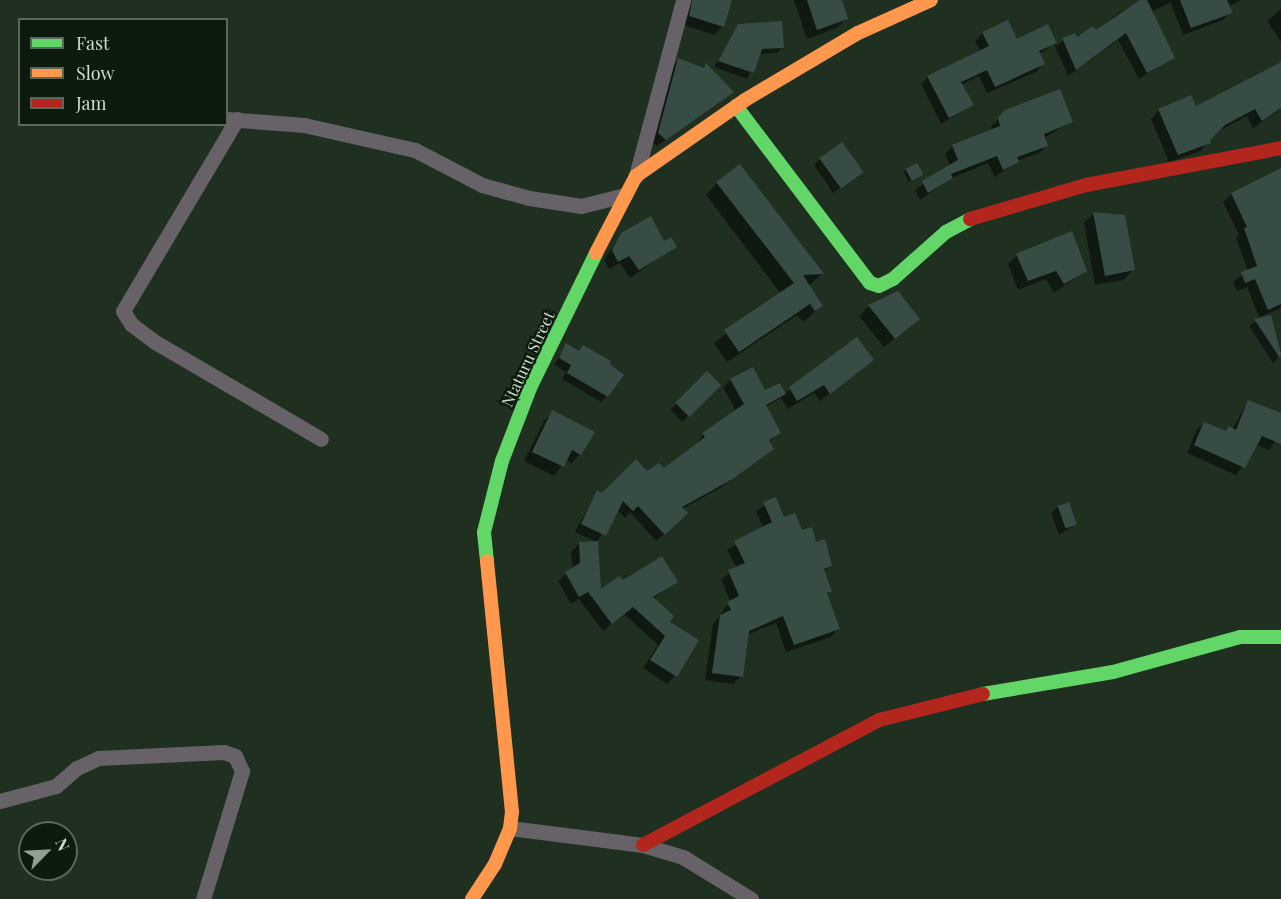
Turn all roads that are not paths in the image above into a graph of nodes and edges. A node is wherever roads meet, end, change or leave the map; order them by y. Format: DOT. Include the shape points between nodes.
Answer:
graph roads {
  1 [pos="683,0"];
  2 [pos="931,0"];
  3 [pos="736,106"];
  4 [pos="232,119"];
  5 [pos="1281,148"];
  6 [pos="636,176"];
  7 [pos="625,195"];
  8 [pos="321,439"];
  9 [pos="1281,637"];
  10 [pos="0,801"];
  11 [pos="510,828"];
  12 [pos="643,845"];
  13 [pos="203,899"];
  14 [pos="471,899"];
  15 [pos="751,899"];
  1 -- 6 [label="street"];
  2 -- 3 [label="street, Ntaturu Street" via="858,33"];
  3 -- 5 [label="street" via="837,234 870,283 879,286 893,279 946,232 976,216 1086,185"];
  3 -- 6 [label="street, Ntaturu Street"];
  4 -- 7 [label="street" via="303,125 415,150 482,185 529,198 581,206"];
  4 -- 8 [label="street" via="123,311 131,324 155,342"];
  6 -- 7 [label="street, Ntaturu Street"];
  7 -- 11 [label="street, Ntaturu Street" via="530,388 502,461 484,532 511,781"];
  9 -- 12 [label="street" via="1240,637 1113,672 975,695 879,720"];
  10 -- 13 [label="street" via="56,786 77,768 98,758 224,752 235,756 242,771"];
  11 -- 12 [label="street"];
  11 -- 14 [label="street, Ntaturu Street" via="495,864"];
  12 -- 15 [label="street" via="683,857"];
}
